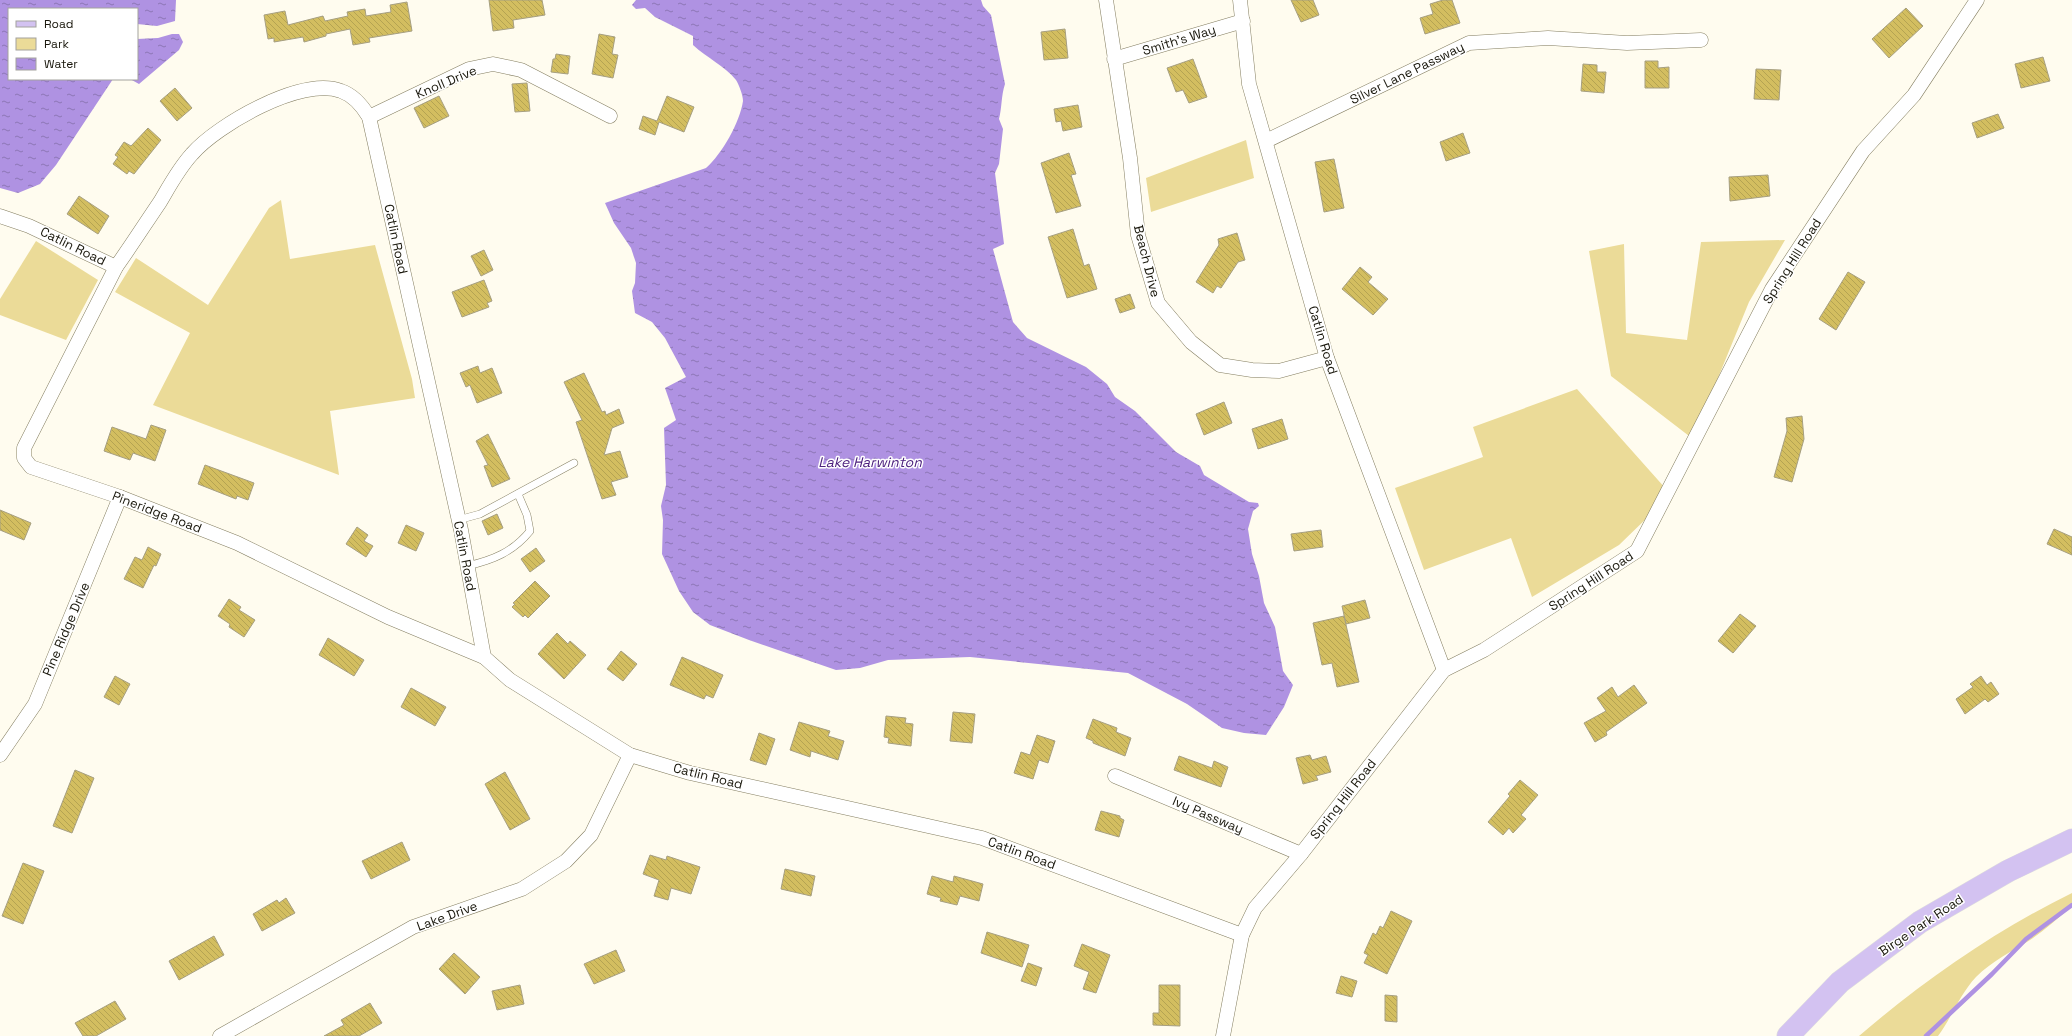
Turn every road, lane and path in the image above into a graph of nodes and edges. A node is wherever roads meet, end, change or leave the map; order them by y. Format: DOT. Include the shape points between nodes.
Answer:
graph roads {
  1 [pos="1106,0"];
  2 [pos="1240,0"];
  3 [pos="1977,0"];
  4 [pos="1243,21"];
  5 [pos="1701,40"];
  6 [pos="1114,59"];
  7 [pos="610,116"];
  8 [pos="369,117"];
  9 [pos="1266,142"];
  10 [pos="0,216"];
  11 [pos="116,267"];
  12 [pos="1327,358"];
  13 [pos="574,463"];
  14 [pos="518,494"];
  15 [pos="120,497"];
  16 [pos="458,520"];
  17 [pos="467,566"];
  18 [pos="484,658"];
  19 [pos="1444,670"];
  20 [pos="0,755"];
  21 [pos="630,755"];
  22 [pos="1115,776"];
  23 [pos="2072,840"];
  24 [pos="1300,854"];
  25 [pos="1242,935"];
  26 [pos="220,1036"];
  27 [pos="1223,1036"];
  28 [pos="1788,1036"];
  1 -- 6 [label="street, Beach Drive"];
  2 -- 4 [label="street, Catlin Road"];
  3 -- 19 [label="street, Spring Hill Road" via="1914,96 1863,151 1772,289 1637,551 1484,650"];
  4 -- 6 [label="street, Smith's Way"];
  4 -- 9 [label="street, Catlin Road" via="1249,84"];
  5 -- 9 [label="street, Silver Lane Passway" via="1627,43 1548,38 1469,43"];
  6 -- 12 [label="street, Beach Drive" via="1130,158 1138,236 1158,303 1191,342 1220,365 1279,371"];
  7 -- 8 [label="street, Knoll Drive" via="521,70 493,64 469,70"];
  8 -- 11 [label="street, Catlin Road" via="362,106 341,91 321,89 275,100 231,122 192,154"];
  8 -- 16 [label="street, Catlin Road"];
  9 -- 12 [label="street, Catlin Road"];
  10 -- 11 [label="street, Catlin Road" via="30,226"];
  11 -- 15 [label="street, Pineridge Road" via="24,448 24,458 31,467"];
  12 -- 19 [label="street, Catlin Road"];
  13 -- 14 [label="lane"];
  14 -- 16 [label="lane" via="480,514"];
  14 -- 17 [label="lane" via="530,531 506,554"];
  15 -- 18 [label="street, Pineridge Road" via="237,543 388,617"];
  15 -- 20 [label="street, Pine Ridge Drive" via="35,704"];
  16 -- 17 [label="street, Catlin Road"];
  17 -- 18 [label="street, Catlin Road"];
  18 -- 21 [label="street, Catlin Road" via="510,680"];
  19 -- 24 [label="street, Spring Hill Road"];
  21 -- 25 [label="street, Catlin Road" via="690,773 982,838"];
  21 -- 26 [label="street, Lake Drive" via="592,835 566,861 522,889 414,927"];
  22 -- 24 [label="street, Ivy Passway"];
  23 -- 28 [label="main road, Birge Park Road" via="2008,870 1920,922 1840,982"];
  24 -- 25 [label="street, Spring Hill Road" via="1255,908"];
  25 -- 27 [label="street, Spring Hill Road"];
}
